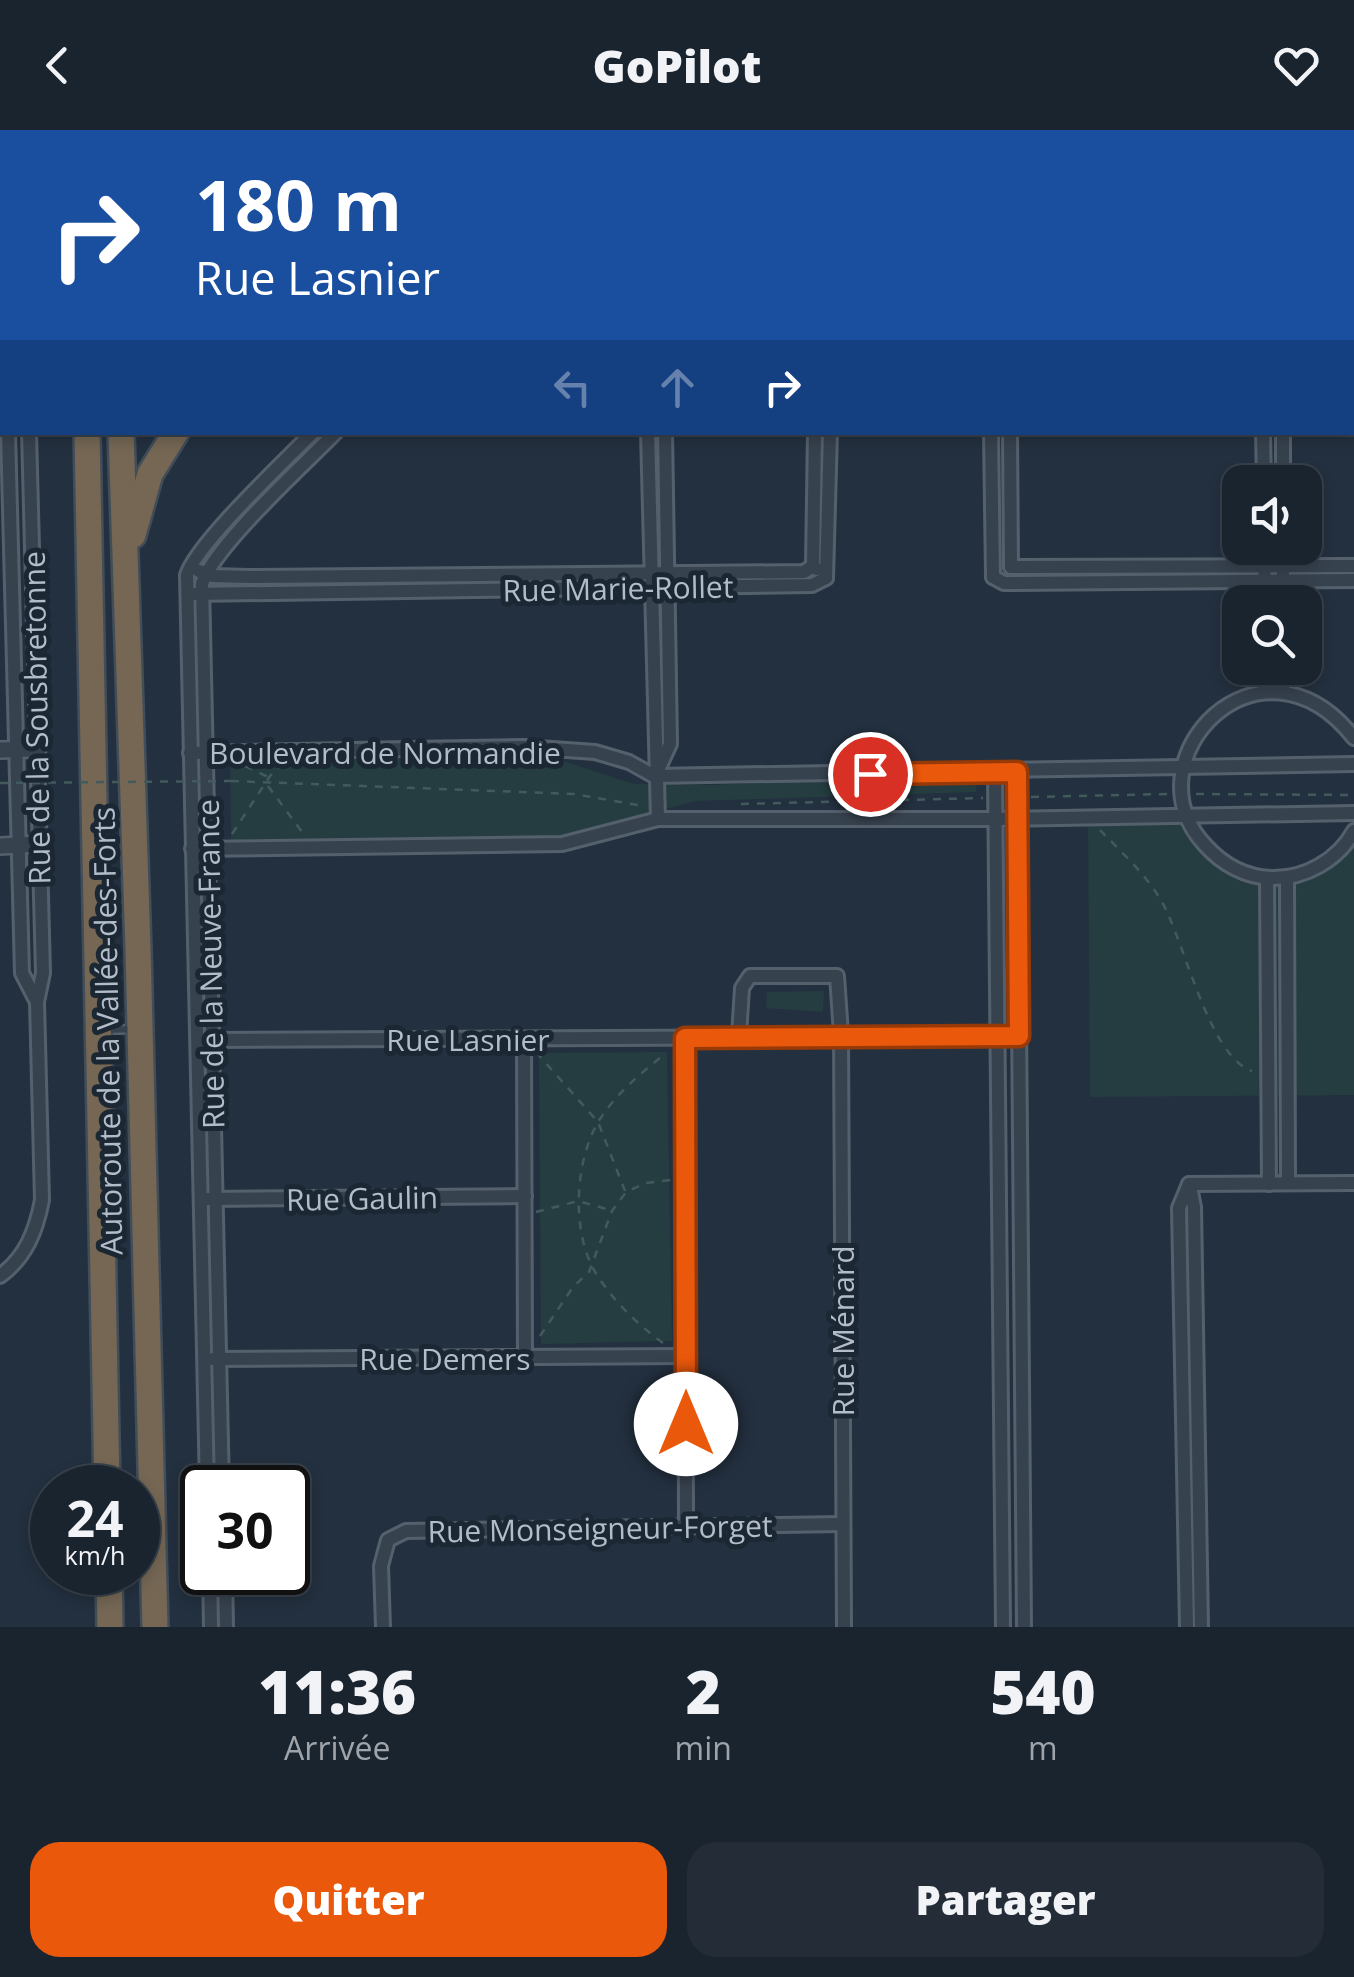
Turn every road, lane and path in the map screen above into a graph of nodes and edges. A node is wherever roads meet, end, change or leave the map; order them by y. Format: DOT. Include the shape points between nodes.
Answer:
graph roads {
  1 [pos="8,435"];
  2 [pos="29,435"];
  3 [pos="87,435"];
  4 [pos="121,435"];
  5 [pos="174,435"];
  6 [pos="310,435"];
  7 [pos="333,435"];
  8 [pos="648,435"];
  9 [pos="665,435"];
  10 [pos="815,435"];
  11 [pos="830,435"];
  12 [pos="991,435"];
  13 [pos="1010,435"];
  14 [pos="1264,435"];
  15 [pos="1283,435"];
  16 [pos="1264,465"];
  17 [pos="1283,465"];
  18 [pos="4,564"];
  19 [pos="32,564"];
  20 [pos="125,564"];
  21 [pos="1265,565"];
  22 [pos="1283,565"];
  23 [pos="190,566"];
  24 [pos="813,566"];
  25 [pos="1354,566"];
  26 [pos="1011,567"];
  27 [pos="651,572"];
  28 [pos="205,574"];
  29 [pos="1265,574"];
  30 [pos="1283,574"];
  31 [pos="408,575"];
  32 [pos="1096,576"];
  33 [pos="993,577"];
  34 [pos="826,578"];
  35 [pos="667,580"];
  36 [pos="1354,580"];
  37 [pos="1265,585"];
  38 [pos="1283,585"];
  39 [pos="6,586"];
  40 [pos="34,586"];
  41 [pos="651,587"];
  42 [pos="408,591"];
  43 [pos="194,594"];
  44 [pos="1266,685"];
  45 [pos="1283,685"];
  46 [pos="1266,692"];
  47 [pos="1283,692"];
  48 [pos="1354,738"];
  49 [pos="38,749"];
  50 [pos="7,750"];
  51 [pos="198,753"];
  52 [pos="289,760"];
  53 [pos="239,764"];
  54 [pos="1354,764"];
  55 [pos="1184,766"];
  56 [pos="1017,772"];
  57 [pos="995,773"];
  58 [pos="654,776"];
  59 [pos="266,782"];
  60 [pos="0,784"];
  61 [pos="1182,794"];
  62 [pos="1354,795"];
  63 [pos="995,797"];
  64 [pos="1017,797"];
  65 [pos="738,804"];
  66 [pos="658,813"];
  67 [pos="1354,813"];
  68 [pos="1186,814"];
  69 [pos="1088,816"];
  70 [pos="995,819"];
  71 [pos="1017,819"];
  72 [pos="1354,831"];
  73 [pos="230,837"];
  74 [pos="306,840"];
  75 [pos="39,844"];
  76 [pos="8,846"];
  77 [pos="192,849"];
  78 [pos="207,849"];
  79 [pos="1286,877"];
  80 [pos="1267,878"];
  81 [pos="1287,969"];
  82 [pos="1267,970"];
  83 [pos="37,1002"];
  84 [pos="140,1028"];
  85 [pos="96,1030"];
  86 [pos="841,1034"];
  87 [pos="997,1035"];
  88 [pos="739,1036"];
  89 [pos="1019,1036"];
  90 [pos="685,1038"];
  91 [pos="212,1040"];
  92 [pos="524,1040"];
  93 [pos="196,1041"];
  94 [pos="1268,1076"];
  95 [pos="598,1122"];
  96 [pos="685,1178"];
  97 [pos="1354,1182"];
  98 [pos="1269,1184"];
  99 [pos="1288,1184"];
  100 [pos="626,1192"];
  101 [pos="998,1192"];
  102 [pos="1020,1192"];
  103 [pos="525,1196"];
  104 [pos="216,1199"];
  105 [pos="200,1200"];
  106 [pos="578,1201"];
  107 [pos="612,1211"];
  108 [pos="525,1215"];
  109 [pos="592,1266"];
  110 [pos="0,1276"];
  111 [pos="683,1356"];
  112 [pos="525,1358"];
  113 [pos="220,1359"];
  114 [pos="204,1360"];
  115 [pos="1000,1364"];
  116 [pos="1022,1364"];
  117 [pos="1190,1442"];
  118 [pos="106,1465"];
  119 [pos="207,1465"];
  120 [pos="222,1465"];
  121 [pos="843,1524"];
  122 [pos="1023,1526"];
  123 [pos="1002,1527"];
  124 [pos="686,1528"];
  125 [pos="109,1595"];
  126 [pos="210,1595"];
  127 [pos="225,1595"];
  128 [pos="110,1627"];
  129 [pos="154,1627"];
  130 [pos="211,1627"];
  131 [pos="226,1627"];
  132 [pos="382,1627"];
  133 [pos="844,1627"];
  134 [pos="1002,1627"];
  135 [pos="1024,1627"];
  136 [pos="1187,1627"];
  137 [pos="1201,1627"];
  1 -- 18 [label="street, Rue de la Sousbretonne"];
  2 -- 19 [label="street, Rue de la Sousbretonne"];
  3 -- 85 [label="highway, Autoroute de la Vallée-des-Forts"];
  4 -- 20 [label="highway, Autoroute de la Vallée-des-Forts"];
  5 -- 20 [label="highway" via="146,485"];
  6 -- 23 [label="street"];
  7 -- 28 [label="street, Rue de la Neuve-France"];
  8 -- 27 [label="street"];
  9 -- 35 [label="street"];
  10 -- 24 [label="street"];
  11 -- 34 [label="street"];
  12 -- 33 [label="street"];
  13 -- 26 [label="street"];
  14 -- 16 [label="street"];
  15 -- 17 [label="street"];
  18 -- 19 [label="street"];
  18 -- 39 [label="street, Rue de la Sousbretonne"];
  19 -- 40 [label="street, Rue de la Sousbretonne"];
  20 -- 84 [label="highway, Autoroute de la Vallée-des-Forts"];
  21 -- 29 [label="street"];
  22 -- 30 [label="street"];
  23 -- 28 [label="street, Rue Marie-Rollet"];
  23 -- 43 [label="street, Rue de la Neuve-France"];
  24 -- 34 [label="street"];
  24 -- 35 [label="street, Rue Marie-Rollet" via="804,572"];
  25 -- 30 [label="street"];
  26 -- 32 [label="street"];
  26 -- 33 [label="street"];
  27 -- 31 [label="street, Rue Marie-Rollet"];
  27 -- 35 [label="street, Rue Marie-Rollet"];
  27 -- 41 [label="street"];
  28 -- 31 [label="street, Rue Marie-Rollet"];
  28 -- 43 [label="street, Rue de la Neuve-France"];
  29 -- 30 [label="street"];
  29 -- 32 [label="street"];
  29 -- 37 [label="street"];
  30 -- 36 [label="street"];
  30 -- 38 [label="street"];
  31 -- 42 [label="street"];
  32 -- 33 [label="street" via="1004,584"];
  34 -- 35 [label="street, Rue Marie-Rollet" via="812,586"];
  35 -- 41 [label="street, Rue Marie-Rollet"];
  35 -- 58 [label="street" via="670,744"];
  39 -- 40 [label="street"];
  39 -- 50 [label="street, Rue de la Sousbretonne"];
  40 -- 49 [label="street, Rue de la Sousbretonne"];
  41 -- 42 [label="street, Rue Marie-Rollet"];
  41 -- 58 [label="street"];
  42 -- 43 [label="street, Rue Marie-Rollet"];
  43 -- 51 [label="street, Rue de la Neuve-France"];
  44 -- 46 [label="street"];
  45 -- 47 [label="street"];
  46 -- 47 [label="street"];
  46 -- 55 [label="street" via="1219,710 1195,737"];
  47 -- 48 [label="street" via="1322,706"];
  49 -- 50 [label="street"];
  49 -- 75 [label="street, Rue de la Sousbretonne"];
  50 -- 76 [label="street, Rue de la Sousbretonne"];
  51 -- 58 [label="street, Boulevard de Normandie" via="524,747 595,752"];
  51 -- 77 [label="street, Rue de la Neuve-France"];
  51 -- 78 [label="street, Rue de la Neuve-France"];
  52 -- 59 [label="path"];
  53 -- 59 [label="path"];
  54 -- 55 [label="street, Boulevard de Normandie"];
  55 -- 56 [label="street, Boulevard de Normandie"];
  55 -- 61 [label="street"];
  56 -- 57 [label="street, Boulevard de Normandie"];
  56 -- 64 [label="street"];
  57 -- 58 [label="street, Boulevard de Normandie"];
  57 -- 63 [label="street"];
  58 -- 66 [label="street"];
  59 -- 60 [label="path, bridge"];
  59 -- 66 [label="path" via="574,794"];
  59 -- 73 [label="path"];
  59 -- 74 [label="path"];
  61 -- 62 [label="path"];
  61 -- 64 [label="path"];
  61 -- 68 [label="street"];
  63 -- 65 [label="path"];
  63 -- 70 [label="street"];
  64 -- 71 [label="street"];
  66 -- 70 [label="street"];
  66 -- 78 [label="street" via="562,844"];
  67 -- 68 [label="street"];
  68 -- 69 [label="street"];
  68 -- 80 [label="street" via="1216,858"];
  69 -- 71 [label="street"];
  69 -- 94 [label="path" via="1164,905 1219,1042 1243,1068"];
  70 -- 71 [label="street"];
  70 -- 87 [label="street"];
  71 -- 89 [label="street"];
  72 -- 79 [label="street" via="1334,856"];
  75 -- 76 [label="street"];
  75 -- 83 [label="street, Rue de la Sousbretonne" via="43,973"];
  76 -- 83 [label="street, Rue de la Sousbretonne" via="22,972"];
  77 -- 78 [label="street"];
  77 -- 93 [label="street, Rue de la Neuve-France"];
  78 -- 91 [label="street, Rue de la Neuve-France"];
  79 -- 80 [label="street"];
  79 -- 81 [label="street"];
  80 -- 82 [label="street"];
  81 -- 82 [label="street"];
  81 -- 99 [label="street"];
  82 -- 94 [label="street"];
  83 -- 110 [label="street, Rue de la Sousbretonne" via="42,1200 19,1260"];
  84 -- 85 [label="lane"];
  84 -- 129 [label="highway, Autoroute de la Vallée-des-Forts"];
  85 -- 118 [label="highway, Autoroute de la Vallée-des-Forts"];
  86 -- 87 [label="street, Rue Lasnier"];
  86 -- 88 [label="street, Rue Lasnier"];
  86 -- 88 [label="street" via="837,976 750,976 742,988"];
  86 -- 121 [label="street, Rue Ménard"];
  87 -- 89 [label="street, Rue Lasnier"];
  87 -- 101 [label="street"];
  88 -- 90 [label="street, Rue Lasnier"];
  89 -- 102 [label="street"];
  90 -- 92 [label="street, Rue Lasnier"];
  90 -- 95 [label="path" via="628,1084"];
  90 -- 96 [label="street"];
  91 -- 92 [label="street, Rue Lasnier"];
  91 -- 93 [label="street, Rue Lasnier"];
  91 -- 104 [label="street, Rue de la Neuve-France"];
  92 -- 95 [label="path"];
  92 -- 103 [label="street"];
  93 -- 105 [label="street, Rue de la Neuve-France"];
  94 -- 98 [label="street"];
  95 -- 100 [label="path"];
  95 -- 106 [label="path" via="580,1172"];
  96 -- 100 [label="path"];
  96 -- 111 [label="street"];
  97 -- 99 [label="street"];
  98 -- 99 [label="street"];
  98 -- 117 [label="street" via="1189,1184 1178,1208"];
  100 -- 107 [label="path"];
  101 -- 102 [label="street"];
  101 -- 115 [label="street"];
  102 -- 116 [label="street"];
  103 -- 104 [label="street, Rue Gaulin"];
  103 -- 108 [label="street"];
  104 -- 105 [label="street, Rue Gaulin"];
  104 -- 113 [label="street, Rue de la Neuve-France"];
  105 -- 114 [label="street, Rue de la Neuve-France"];
  106 -- 107 [label="path"];
  106 -- 108 [label="path"];
  106 -- 109 [label="path"];
  107 -- 109 [label="path"];
  108 -- 112 [label="street"];
  109 -- 111 [label="path" via="636,1323"];
  109 -- 112 [label="path"];
  111 -- 112 [label="street, Rue Demers"];
  111 -- 124 [label="street"];
  112 -- 113 [label="street, Rue Demers"];
  113 -- 114 [label="street, Rue Demers"];
  113 -- 120 [label="street, Rue de la Neuve-France"];
  114 -- 119 [label="street, Rue de la Neuve-France"];
  115 -- 116 [label="street"];
  115 -- 123 [label="street"];
  116 -- 122 [label="street"];
  117 -- 136 [label="street"];
  117 -- 137 [label="street"];
  121 -- 124 [label="street, Rue Monseigneur-Forget"];
  121 -- 133 [label="street, Rue Ménard"];
  122 -- 123 [label="street"];
  122 -- 135 [label="street"];
  123 -- 134 [label="street"];
  124 -- 132 [label="street, Rue Monseigneur-Forget" via="406,1531 388,1540 381,1566"];
  125 -- 128 [label="highway"];
  126 -- 130 [label="street"];
  127 -- 131 [label="street"];
}
